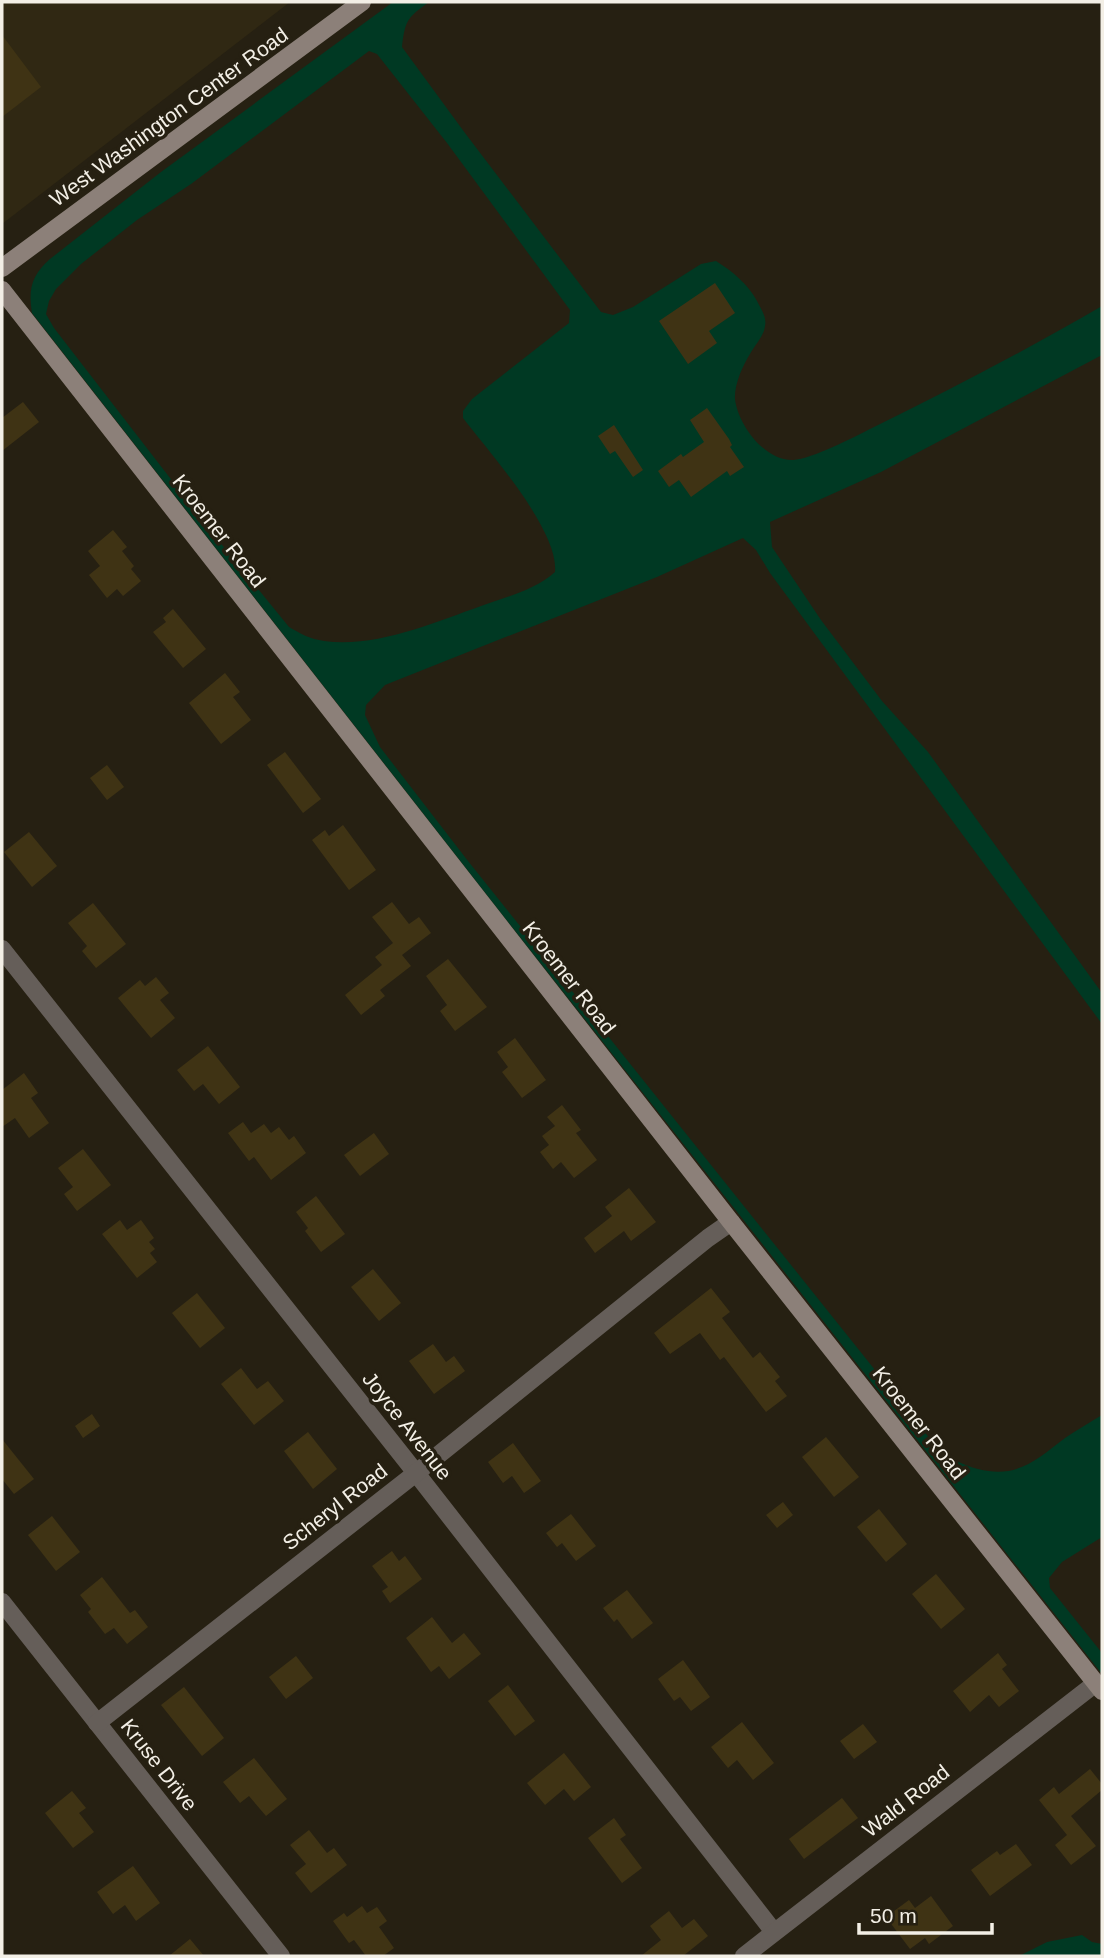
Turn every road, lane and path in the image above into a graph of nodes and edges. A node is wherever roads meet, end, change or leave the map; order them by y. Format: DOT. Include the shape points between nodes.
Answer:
graph roads {
  1 [pos="362,2"];
  2 [pos="2,268"];
  3 [pos="2,290"];
  4 [pos="2,949"];
  5 [pos="731,1222"];
  6 [pos="416,1473"];
  7 [pos="2,1602"];
  8 [pos="1099,1687"];
  9 [pos="97,1723"];
  10 [pos="774,1932"];
  11 [pos="281,1956"];
  12 [pos="744,1956"];
  1 -- 2 [label="street, West Washington Center Road"];
  3 -- 5 [label="street, Kroemer Road"];
  4 -- 6 [label="street, Joyce Avenue"];
  5 -- 6 [label="street, Scheryl Road"];
  5 -- 8 [label="street, Kroemer Road"];
  6 -- 9 [label="street, Scheryl Road"];
  6 -- 10 [label="street, Joyce Avenue"];
  7 -- 9 [label="street, Kruse Drive"];
  8 -- 10 [label="street, Wald Road"];
  9 -- 11 [label="street, Kruse Drive"];
  10 -- 12 [label="street, Wald Road"];
}
